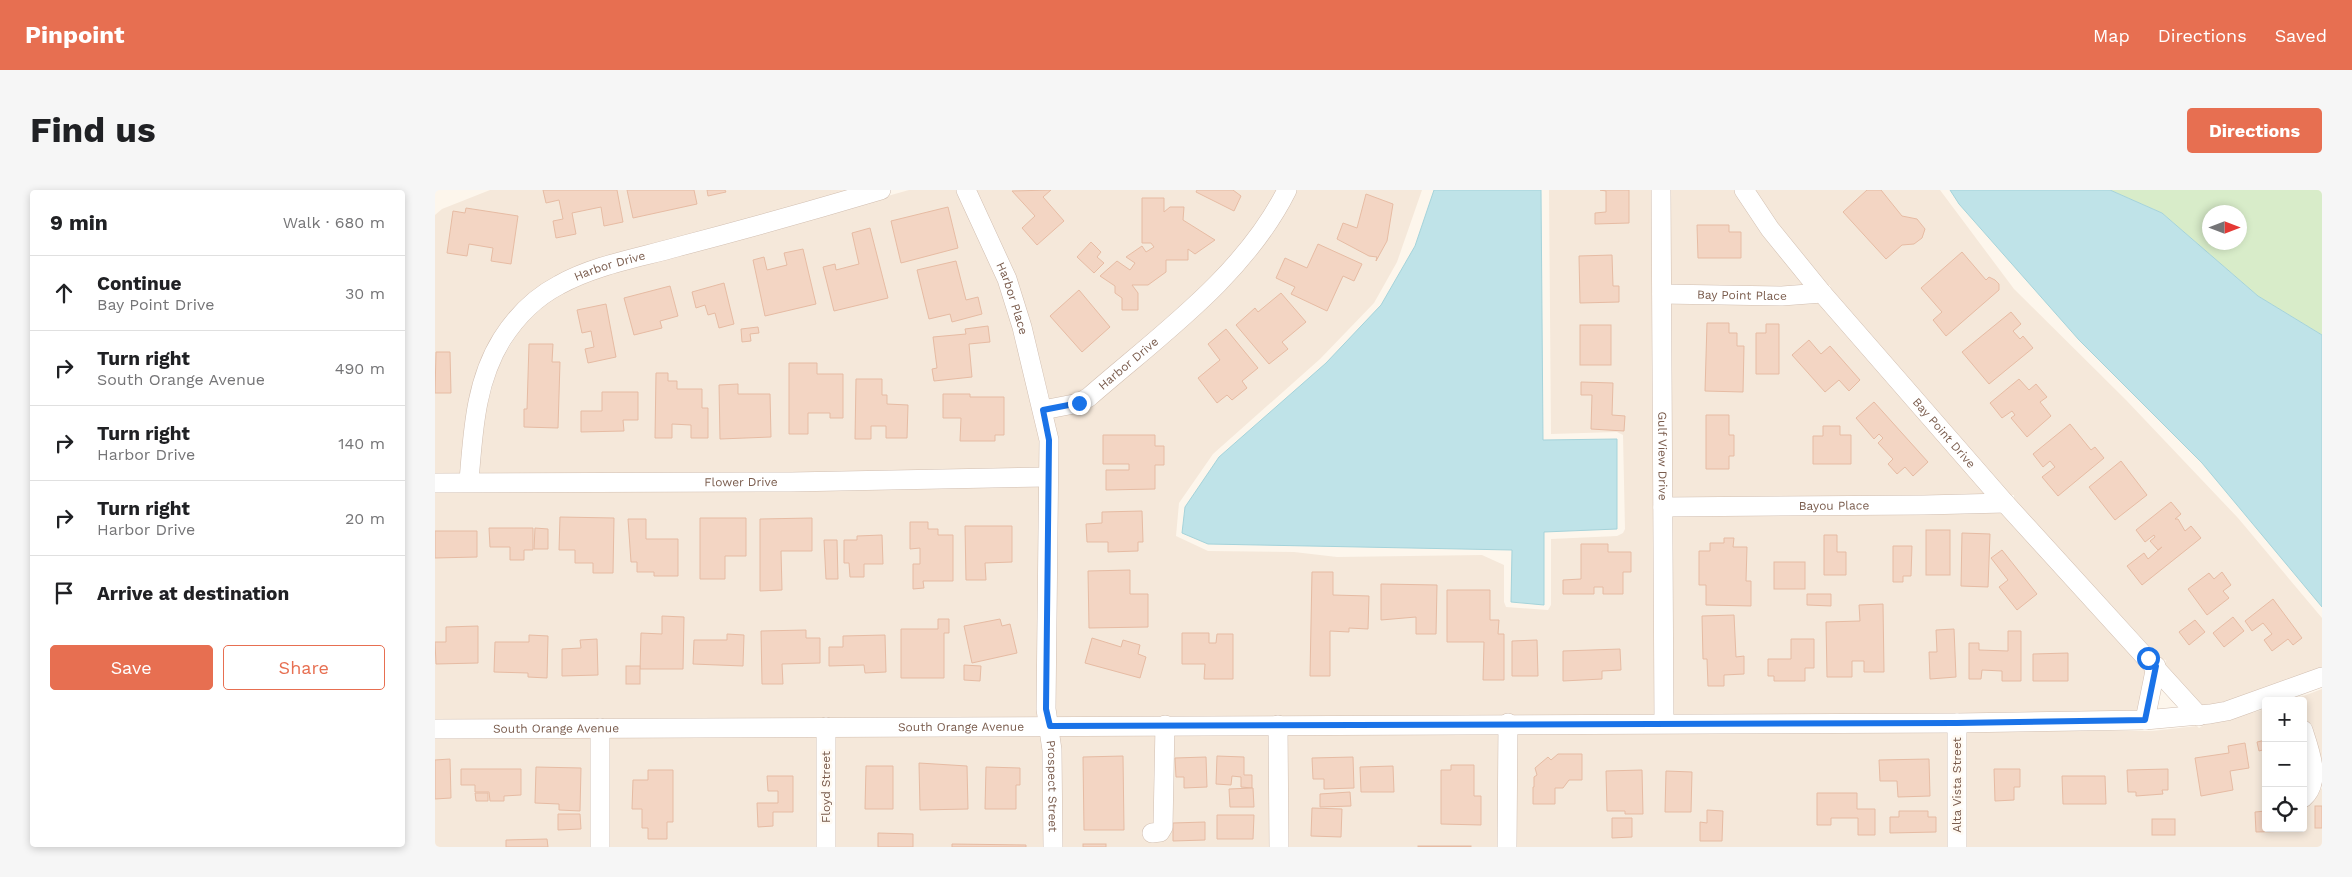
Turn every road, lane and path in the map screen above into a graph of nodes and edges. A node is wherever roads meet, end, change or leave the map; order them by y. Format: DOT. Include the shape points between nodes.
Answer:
graph roads {
  1 [pos="881,190"];
  2 [pos="965,190"];
  3 [pos="1287,190"];
  4 [pos="1661,190"];
  5 [pos="1744,190"];
  6 [pos="1822,293"];
  7 [pos="1662,294"];
  8 [pos="1043,410"];
  9 [pos="1047,477"];
  10 [pos="469,482"];
  11 [pos="435,483"];
  12 [pos="2005,503"];
  13 [pos="1663,507"];
  14 [pos="2156,666"];
  15 [pos="2322,677"];
  16 [pos="2292,695"];
  17 [pos="2199,716"];
  18 [pos="2145,720"];
  19 [pos="1508,723"];
  20 [pos="1664,723"];
  21 [pos="1957,723"];
  22 [pos="1165,725"];
  23 [pos="1278,725"];
  24 [pos="1050,726"];
  25 [pos="826,727"];
  26 [pos="600,728"];
  27 [pos="435,729"];
  28 [pos="2307,742"];
  29 [pos="2307,795"];
  30 [pos="1152,833"];
  31 [pos="600,847"];
  32 [pos="826,847"];
  33 [pos="1053,847"];
  34 [pos="1279,847"];
  35 [pos="1507,847"];
  36 [pos="1957,847"];
  1 -- 10 [label="street, Harbor Drive" via="597,269 550,290 514,322 490,363 473,422"];
  2 -- 8 [label="street, Harbor Place" via="1007,279 1023,327"];
  3 -- 8 [label="street, Harbor Drive" via="1266,227 1223,280 1089,397 1079,403"];
  4 -- 7 [label="street, Gulf View Drive"];
  5 -- 6 [label="street, Bay Point Drive" via="1770,229"];
  6 -- 7 [label="street, Bay Point Place" via="1782,296"];
  6 -- 12 [label="street, Bay Point Drive"];
  7 -- 13 [label="street, Gulf View Drive"];
  8 -- 9 [label="street" via="1049,440"];
  9 -- 10 [label="street, Flower Drive" via="791,482"];
  9 -- 24 [label="street" via="1046,709"];
  10 -- 11 [label="street, Flower Drive"];
  12 -- 13 [label="street, Bayou Place"];
  12 -- 14 [label="street, Bay Point Drive"];
  13 -- 20 [label="street, Gulf View Drive"];
  14 -- 17 [label="street, Bay Point Drive"];
  14 -- 18 [label="street"];
  15 -- 16 [label="street, South Orange Avenue"];
  16 -- 17 [label="street, South Orange Avenue"];
  17 -- 18 [label="street, South Orange Avenue"];
  18 -- 21 [label="street, South Orange Avenue"];
  19 -- 20 [label="street, South Orange Avenue"];
  19 -- 23 [label="street, South Orange Avenue"];
  19 -- 35 [label="street"];
  20 -- 21 [label="street, South Orange Avenue"];
  21 -- 36 [label="street, Alta Vista Street"];
  22 -- 23 [label="street, South Orange Avenue"];
  22 -- 24 [label="street, South Orange Avenue"];
  22 -- 30 [label="street" via="1163,827 1160,832"];
  23 -- 34 [label="street"];
  24 -- 25 [label="street, South Orange Avenue"];
  24 -- 33 [label="street, Prospect Street"];
  25 -- 26 [label="street, South Orange Avenue"];
  25 -- 32 [label="street, Floyd Street"];
  26 -- 27 [label="street, South Orange Avenue"];
  26 -- 31 [label="street"];
  28 -- 29 [label="street" via="2316,768 2316,777"];
}
